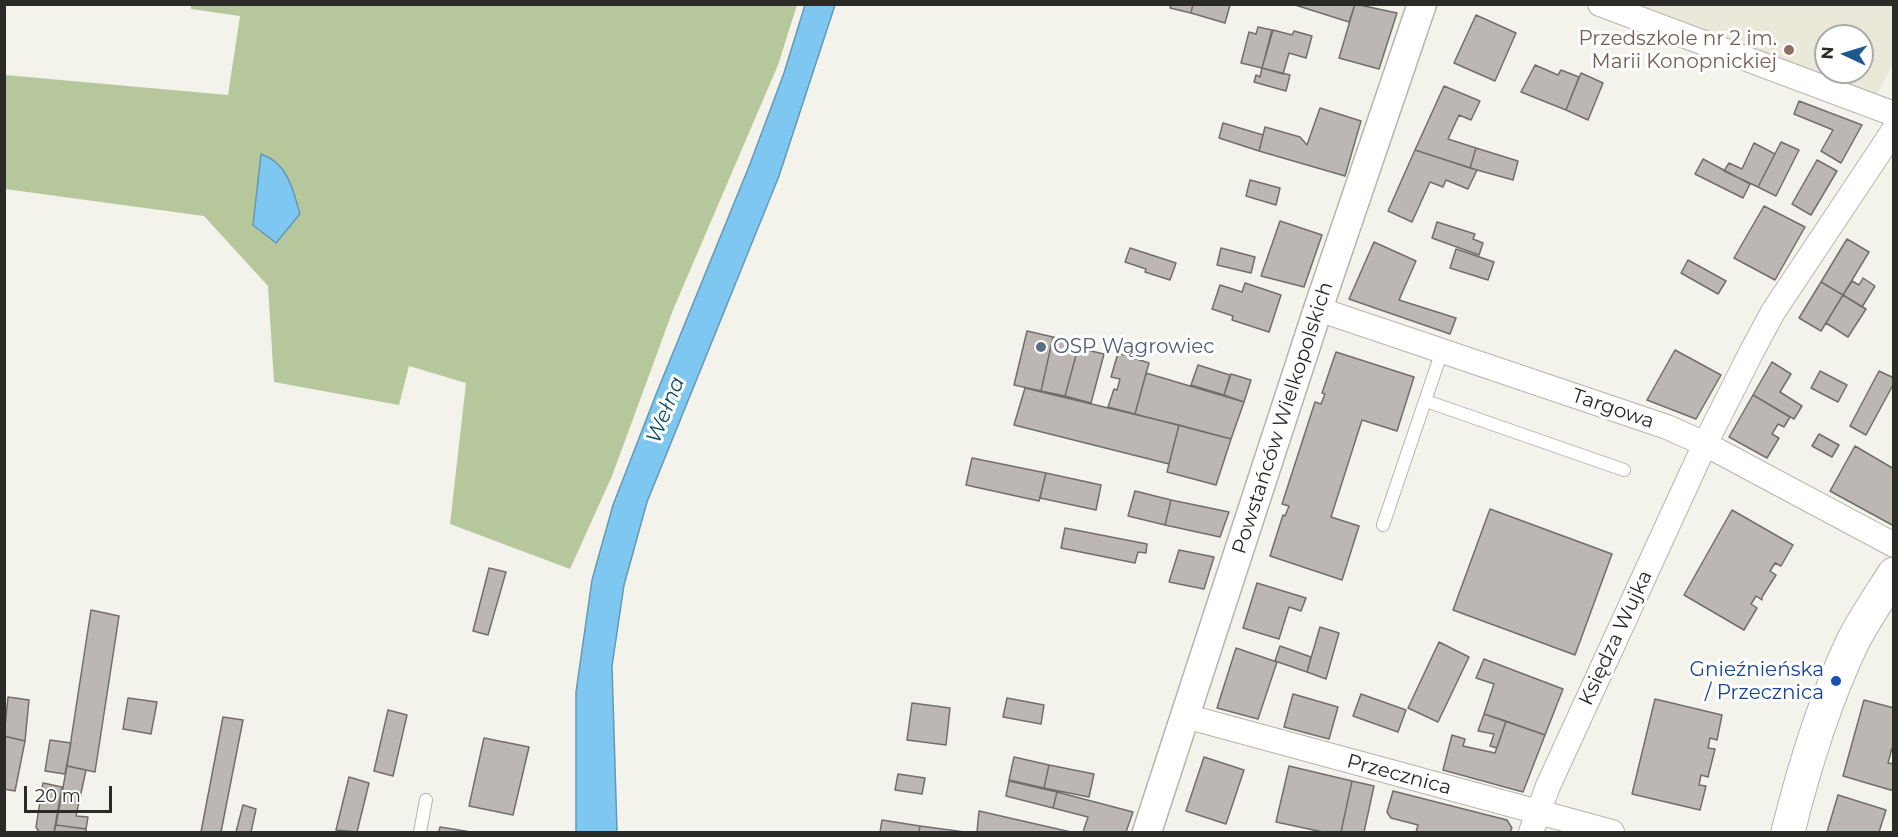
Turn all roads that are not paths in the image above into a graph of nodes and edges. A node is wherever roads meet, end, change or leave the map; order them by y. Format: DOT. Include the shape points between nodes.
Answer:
graph roads {
  1 [pos="1422,4"];
  2 [pos="1600,4"];
  3 [pos="1893,114"];
  4 [pos="1893,130"];
  5 [pos="1318,309"];
  6 [pos="1442,351"];
  7 [pos="1426,401"];
  8 [pos="1705,444"];
  9 [pos="1624,470"];
  10 [pos="1383,525"];
  11 [pos="1893,545"];
  12 [pos="1893,574"];
  13 [pos="1185,716"];
  14 [pos="426,800"];
  15 [pos="1535,823"];
  16 [pos="420,832"];
  17 [pos="1147,832"];
  18 [pos="1612,832"];
  19 [pos="1788,832"];
  1 -- 5 [label="street, Powstańców Wielkopolskich"];
  2 -- 3 [label="street"];
  4 -- 8 [label="street, Księdza Wujka" via="1773,312"];
  5 -- 6 [label="street, Targowa"];
  5 -- 13 [label="street, Powstańców Wielkopolskich"];
  6 -- 7 [label="lane"];
  6 -- 8 [label="street, Targowa" via="1667,427"];
  7 -- 9 [label="lane"];
  7 -- 10 [label="lane"];
  8 -- 11 [label="street, Targowa"];
  8 -- 15 [label="street, Księdza Wujka" via="1548,786"];
  12 -- 19 [label="main road" via="1854,640 1836,681"];
  13 -- 15 [label="street, Przecznica"];
  13 -- 17 [label="street, Powstańców Wielkopolskich"];
  14 -- 16 [label="lane"];
  15 -- 18 [label="street, Przecznica"];
}
